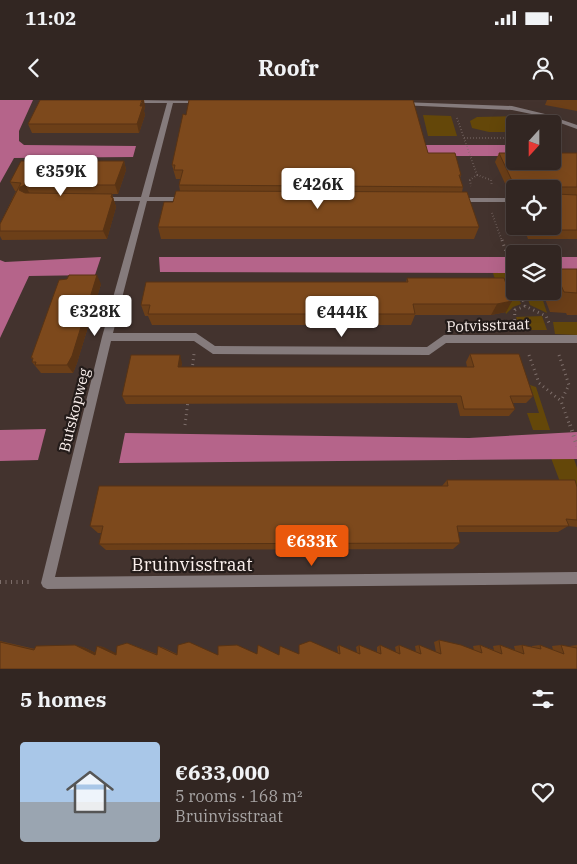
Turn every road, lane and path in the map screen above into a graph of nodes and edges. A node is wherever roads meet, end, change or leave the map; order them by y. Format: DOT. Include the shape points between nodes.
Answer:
graph roads {
  1 [pos="171,101"];
  2 [pos="210,101"];
  3 [pos="122,102"];
  4 [pos="393,103"];
  5 [pos="577,127"];
  6 [pos="506,138"];
  7 [pos="475,167"];
  8 [pos="477,175"];
  9 [pos="487,186"];
  10 [pos="96,199"];
  11 [pos="144,199"];
  12 [pos="193,199"];
  13 [pos="448,200"];
  14 [pos="506,200"];
  15 [pos="504,250"];
  16 [pos="506,255"];
  17 [pos="525,306"];
  18 [pos="107,337"];
  19 [pos="196,337"];
  20 [pos="518,338"];
  21 [pos="577,339"];
  22 [pos="191,376"];
  23 [pos="188,396"];
  24 [pos="185,425"];
  25 [pos="577,446"];
  26 [pos="577,578"];
  27 [pos="0,582"];
  28 [pos="47,583"];
  1 -- 2 [label="street"];
  1 -- 3 [label="street"];
  1 -- 11 [label="street, Butskopweg"];
  4 -- 5 [label="street" via="512,108"];
  6 -- 7 [label="path" via="464,138"];
  8 -- 9 [label="path" via="491,180 493,186"];
  10 -- 11 [label="street"];
  11 -- 12 [label="street"];
  11 -- 18 [label="street, Butskopweg"];
  13 -- 14 [label="street"];
  15 -- 16 [label="path"];
  17 -- 20 [label="path" via="515,310 512,322"];
  18 -- 19 [label="street"];
  18 -- 28 [label="street, Butskopweg"];
  19 -- 20 [label="street, Potvisstraat" via="213,350 429,350 444,339"];
  19 -- 22 [label="path"];
  20 -- 21 [label="street, Potvisstraat"];
  20 -- 25 [label="path" via="527,350 539,383 562,401"];
  23 -- 24 [label="path"];
  26 -- 28 [label="street, Bruinvisstraat"];
  27 -- 28 [label="path"];
}
